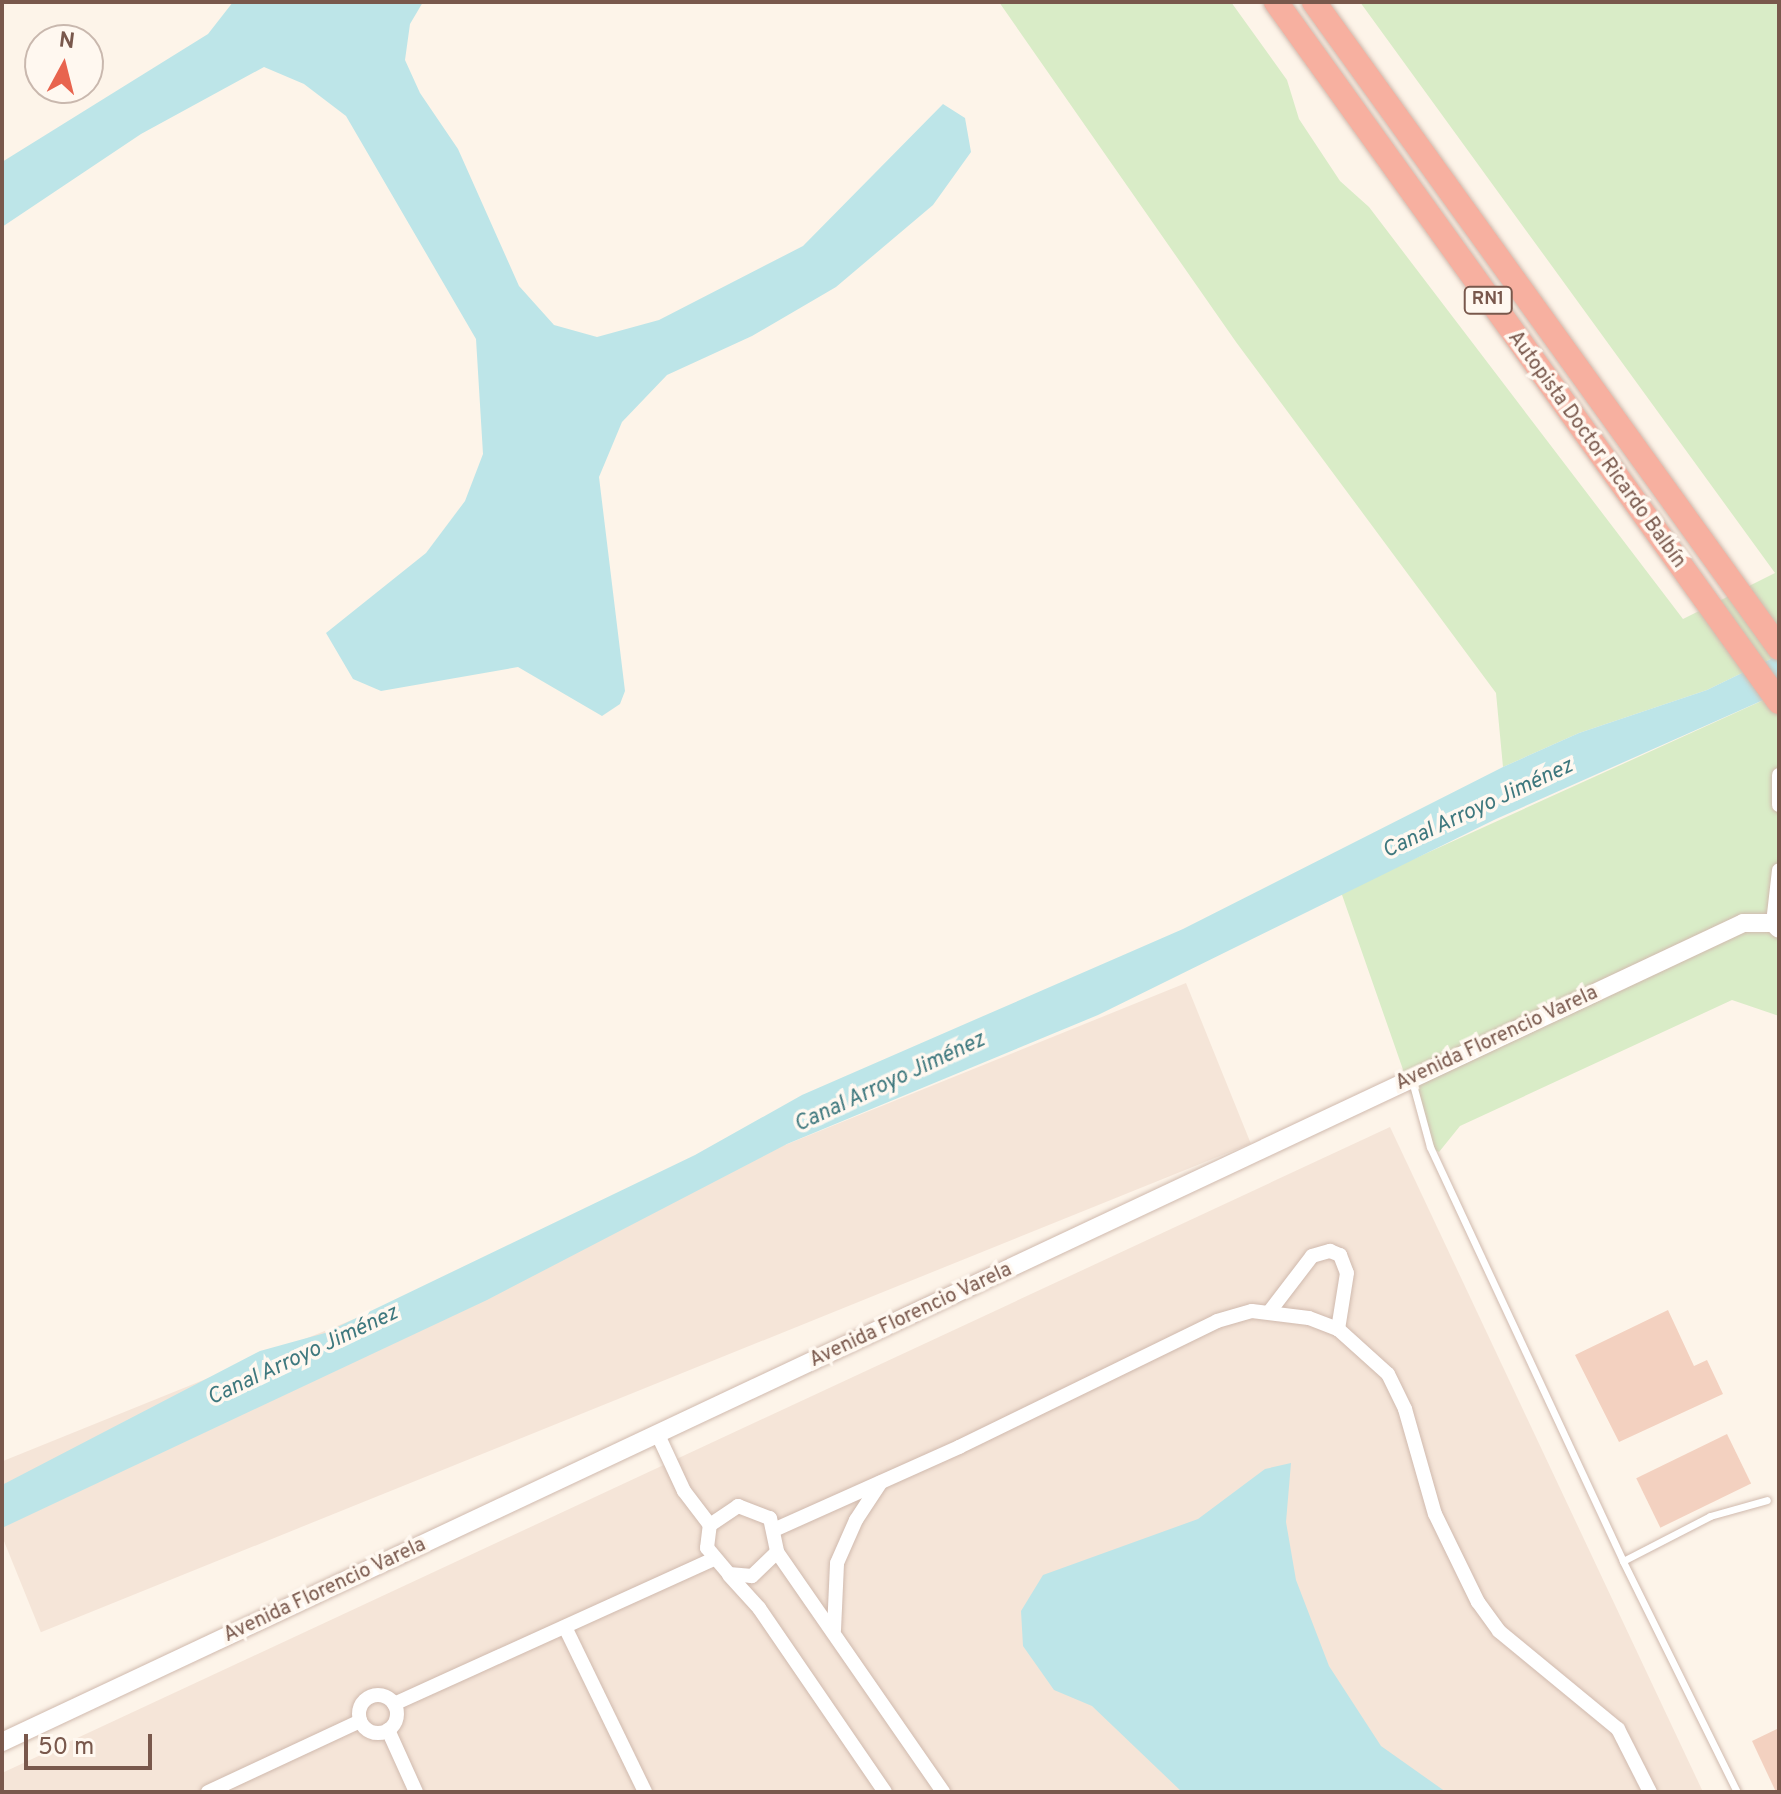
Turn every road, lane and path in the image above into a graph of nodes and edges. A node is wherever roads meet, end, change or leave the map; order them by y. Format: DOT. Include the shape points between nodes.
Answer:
graph roads {
  1 [pos="1276,2"];
  2 [pos="1314,2"];
  3 [pos="1779,648"];
  4 [pos="1779,702"];
  5 [pos="1779,775"];
  6 [pos="1779,805"];
  7 [pos="1779,870"];
  8 [pos="1776,926"];
  9 [pos="1412,1079"];
  10 [pos="1270,1311"];
  11 [pos="1338,1329"];
  12 [pos="658,1435"];
  13 [pos="882,1482"];
  14 [pos="1767,1500"];
  15 [pos="710,1525"];
  16 [pos="776,1529"];
  17 [pos="777,1552"];
  18 [pos="712,1560"];
  19 [pos="1623,1561"];
  20 [pos="729,1574"];
  21 [pos="565,1627"];
  22 [pos="834,1630"];
  23 [pos="394,1704"];
  24 [pos="360,1721"];
  25 [pos="388,1730"];
  26 [pos="2,1742"];
  27 [pos="208,1792"];
  28 [pos="416,1792"];
  29 [pos="645,1792"];
  30 [pos="885,1792"];
  31 [pos="943,1792"];
  32 [pos="1650,1792"];
  33 [pos="1737,1792"];
  1 -- 4 [label="highway, Autopista Doctor Ricardo Balbín / RN1"];
  2 -- 3 [label="highway, Autopista Doctor Ricardo Balbín / RN1"];
  5 -- 6 [label="street"];
  7 -- 8 [label="street, Avenida Florencio Varela"];
  8 -- 9 [label="street, Avenida Florencio Varela" via="1743,923"];
  9 -- 12 [label="street, Avenida Florencio Varela"];
  9 -- 19 [label="lane" via="1430,1147"];
  10 -- 11 [label="street"];
  10 -- 11 [label="street" via="1312,1256 1330,1251 1340,1255 1347,1273"];
  10 -- 13 [label="street" via="1217,1321"];
  11 -- 32 [label="street" via="1372,1356 1397,1390 1435,1514 1478,1602 1499,1631 1618,1729"];
  12 -- 15 [label="street" via="684,1491"];
  12 -- 26 [label="street, Avenida Florencio Varela"];
  13 -- 16 [label="street"];
  13 -- 22 [label="street" via="856,1520 837,1563"];
  14 -- 19 [label="lane" via="1710,1516"];
  15 -- 16 [label="street" via="738,1506 761,1511"];
  15 -- 18 [label="street"];
  16 -- 17 [label="street"];
  17 -- 20 [label="street" via="763,1571"];
  17 -- 22 [label="street"];
  18 -- 20 [label="street"];
  18 -- 21 [label="street"];
  19 -- 33 [label="lane"];
  20 -- 30 [label="street" via="759,1608"];
  21 -- 23 [label="street"];
  21 -- 29 [label="street"];
  22 -- 31 [label="street"];
  23 -- 24 [label="street" via="372,1695 362,1703"];
  23 -- 25 [label="street" via="397,1715"];
  24 -- 25 [label="street" via="375,1733"];
  24 -- 27 [label="street"];
  25 -- 28 [label="street"];
}
